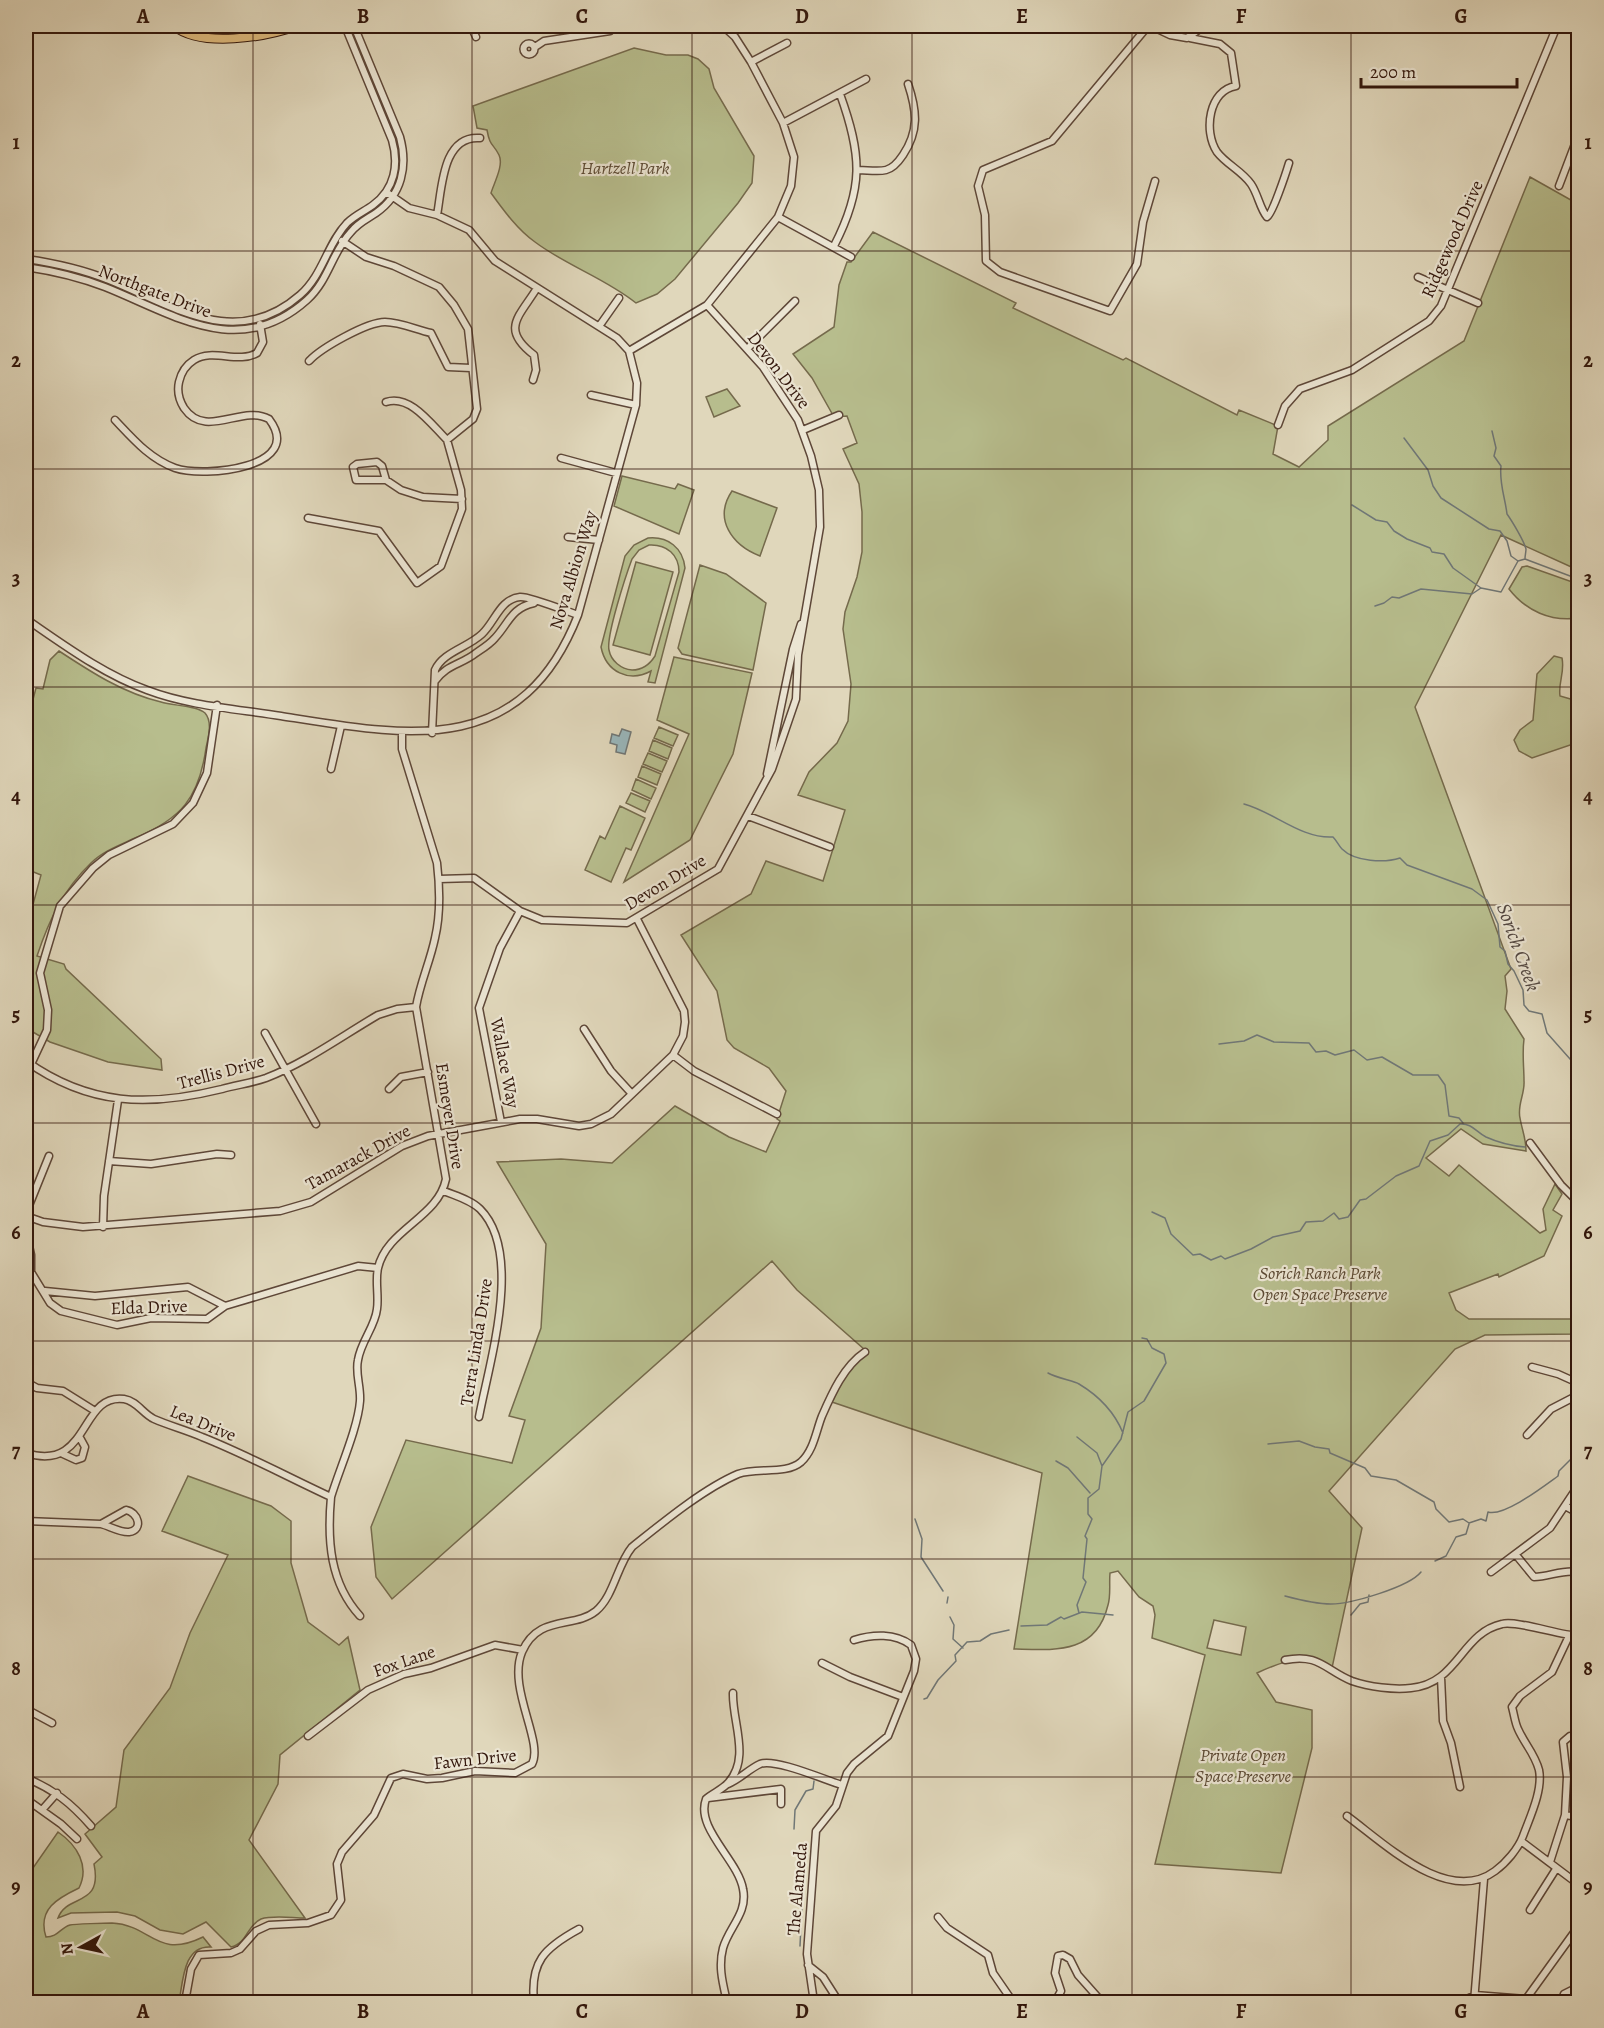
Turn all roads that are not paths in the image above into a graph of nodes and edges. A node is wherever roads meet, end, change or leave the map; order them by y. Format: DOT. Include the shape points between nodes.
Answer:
graph roads {
  1 [pos="175,26"];
  2 [pos="284,26"];
  3 [pos="297,26"];
  4 [pos="345,26"];
  5 [pos="354,26"];
  6 [pos="471,26"];
  7 [pos="608,26"];
  8 [pos="723,26"];
  9 [pos="1150,26"];
  10 [pos="1204,26"];
  11 [pos="1557,26"];
  12 [pos="476,37"];
  13 [pos="1190,38"];
  14 [pos="787,43"];
  15 [pos="535,47"];
  16 [pos="751,62"];
  17 [pos="866,79"];
  18 [pos="908,84"];
  19 [pos="840,94"];
  20 [pos="783,123"];
  21 [pos="1578,135"];
  22 [pos="480,138"];
  23 [pos="1289,163"];
  24 [pos="858,170"];
  25 [pos="1155,181"];
  26 [pos="1559,186"];
  27 [pos="386,192"];
  28 [pos="393,197"];
  29 [pos="437,215"];
  30 [pos="778,217"];
  31 [pos="336,238"];
  32 [pos="344,242"];
  33 [pos="834,246"];
  34 [pos="851,256"];
  35 [pos="26,259"];
  36 [pos="26,267"];
  37 [pos="1418,277"];
  38 [pos="537,288"];
  39 [pos="1450,291"];
  40 [pos="619,298"];
  41 [pos="795,302"];
  42 [pos="1478,303"];
  43 [pos="707,304"];
  44 [pos="258,317"];
  45 [pos="261,325"];
  46 [pos="600,325"];
  47 [pos="747,349"];
  48 [pos="629,351"];
  49 [pos="309,361"];
  50 [pos="471,368"];
  51 [pos="533,380"];
  52 [pos="591,395"];
  53 [pos="386,402"];
  54 [pos="636,405"];
  55 [pos="839,415"];
  56 [pos="115,420"];
  57 [pos="1278,425"];
  58 [pos="803,430"];
  59 [pos="447,440"];
  60 [pos="561,458"];
  61 [pos="616,473"];
  62 [pos="386,480"];
  63 [pos="462,500"];
  64 [pos="308,518"];
  65 [pos="568,537"];
  66 [pos="599,540"];
  67 [pos="536,602"];
  68 [pos="807,604"];
  69 [pos="578,615"];
  70 [pos="26,619"];
  71 [pos="435,682"];
  72 [pos="217,705"];
  73 [pos="341,726"];
  74 [pos="402,732"];
  75 [pos="432,732"];
  76 [pos="331,769"];
  77 [pos="764,787"];
  78 [pos="748,816"];
  79 [pos="830,847"];
  80 [pos="439,879"];
  81 [pos="520,910"];
  82 [pos="637,919"];
  83 [pos="416,1007"];
  84 [pos="584,1029"];
  85 [pos="265,1033"];
  86 [pos="673,1055"];
  87 [pos="28,1063"];
  88 [pos="285,1069"];
  89 [pos="428,1072"];
  90 [pos="26,1075"];
  91 [pos="389,1089"];
  92 [pos="632,1094"];
  93 [pos="118,1100"];
  94 [pos="777,1114"];
  95 [pos="501,1122"];
  96 [pos="316,1124"];
  97 [pos="439,1134"];
  98 [pos="1530,1143"];
  99 [pos="231,1155"];
  100 [pos="49,1156"];
  101 [pos="109,1161"];
  102 [pos="444,1191"];
  103 [pos="1578,1202"];
  104 [pos="26,1214"];
  105 [pos="103,1227"];
  106 [pos="26,1232"];
  107 [pos="378,1268"];
  108 [pos="28,1274"];
  109 [pos="45,1291"];
  110 [pos="225,1306"];
  111 [pos="865,1352"];
  112 [pos="1532,1367"];
  113 [pos="26,1382"];
  114 [pos="1578,1383"];
  115 [pos="1578,1395"];
  116 [pos="95,1412"];
  117 [pos="479,1417"];
  118 [pos="1527,1435"];
  119 [pos="79,1436"];
  120 [pos="26,1453"];
  121 [pos="63,1454"];
  122 [pos="1578,1486"];
  123 [pos="331,1497"];
  124 [pos="1567,1507"];
  125 [pos="1578,1513"];
  126 [pos="26,1521"];
  127 [pos="101,1524"];
  128 [pos="1515,1556"];
  129 [pos="1491,1572"];
  130 [pos="1578,1572"];
  131 [pos="360,1616"];
  132 [pos="1569,1635"];
  133 [pos="1578,1636"];
  134 [pos="854,1640"];
  135 [pos="523,1650"];
  136 [pos="1285,1660"];
  137 [pos="822,1663"];
  138 [pos="1441,1677"];
  139 [pos="733,1693"];
  140 [pos="903,1697"];
  141 [pos="26,1709"];
  142 [pos="52,1723"];
  143 [pos="308,1736"];
  144 [pos="1578,1736"];
  145 [pos="26,1778"];
  146 [pos="728,1784"];
  147 [pos="842,1785"];
  148 [pos="1460,1787"];
  149 [pos="57,1793"];
  150 [pos="707,1798"];
  151 [pos="26,1799"];
  152 [pos="781,1804"];
  153 [pos="42,1810"];
  154 [pos="1565,1815"];
  155 [pos="1347,1816"];
  156 [pos="1578,1817"];
  157 [pos="91,1826"];
  158 [pos="77,1839"];
  159 [pos="1521,1841"];
  160 [pos="1550,1862"];
  161 [pos="1556,1869"];
  162 [pos="1484,1879"];
  163 [pos="1578,1884"];
  164 [pos="1530,1910"];
  165 [pos="938,1917"];
  166 [pos="579,1929"];
  167 [pos="1577,1931"];
  168 [pos="808,1965"];
  169 [pos="1578,1994"];
  170 [pos="1474,1999"];
  171 [pos="184,2002"];
  172 [pos="534,2002"];
  173 [pos="727,2002"];
  174 [pos="814,2002"];
  175 [pos="839,2002"];
  176 [pos="1013,2002"];
  177 [pos="1055,2002"];
  178 [pos="1102,2002"];
  179 [pos="1461,2002"];
  180 [pos="1561,2002"];
  1 -- 2 [label="main road" via="241,34"];
  1 -- 3 [label="main road" via="190,33 226,38"];
  4 -- 27 [label="street" via="395,150 395,172"];
  5 -- 28 [label="street" via="404,148 403,174"];
  6 -- 12 [label="street"];
  7 -- 15 [label="street" via="609,31 599,34 544,41"];
  8 -- 16 [label="street"];
  9 -- 13 [label="street"];
  9 -- 25 [label="street" via="1052,141 983,170 978,186 985,215 986,261 1000,272 1110,312 1137,264 1143,222"];
  10 -- 13 [label="street"];
  11 -- 39 [label="street, Ridgewood Drive"];
  13 -- 23 [label="street" via="1220,44 1231,52 1236,86 1216,97 1211,126 1215,148 1246,177 1268,218"];
  14 -- 16 [label="street"];
  16 -- 20 [label="street"];
  17 -- 19 [label="street"];
  18 -- 24 [label="street" via="916,118 909,146 888,170"];
  19 -- 20 [label="street"];
  19 -- 24 [label="street" via="851,124"];
  20 -- 30 [label="street" via="790,140 794,171"];
  21 -- 26 [label="street"];
  22 -- 29 [label="street" via="460,144 449,157"];
  24 -- 33 [label="street" via="852,204"];
  27 -- 28 [label="street"];
  27 -- 31 [label="street, Northgate Drive"];
  28 -- 29 [label="street" via="409,208"];
  28 -- 32 [label="street, Northgate Drive" via="353,229"];
  29 -- 38 [label="street" via="469,230 495,261"];
  30 -- 33 [label="street"];
  30 -- 43 [label="street"];
  31 -- 32 [label="street"];
  31 -- 44 [label="street, Northgate Drive" via="309,286 286,305"];
  32 -- 45 [label="street, Northgate Drive" via="315,291 290,312"];
  32 -- 50 [label="street" via="366,257 439,287 468,329"];
  33 -- 34 [label="street"];
  35 -- 44 [label="street, Northgate Drive" via="85,272 203,319 227,322"];
  36 -- 45 [label="street, Northgate Drive" via="83,279 201,327 227,331"];
  37 -- 39 [label="street"];
  38 -- 46 [label="street"];
  38 -- 51 [label="street" via="516,322 514,333 517,342 534,355"];
  39 -- 42 [label="street"];
  39 -- 57 [label="street, Ridgewood Drive" via="1429,321 1398,343 1352,370 1300,389 1285,406"];
  40 -- 46 [label="street"];
  41 -- 47 [label="street"];
  43 -- 47 [label="street, Devon Drive"];
  43 -- 48 [label="street"];
  44 -- 45 [label="street"];
  45 -- 56 [label="street" via="263,342 257,353 194,360 183,372 178,389 183,406 203,421 220,422 254,414 269,419 278,435 268,457 220,471 183,471 147,453"];
  46 -- 48 [label="street"];
  47 -- 58 [label="street, Devon Drive" via="777,387"];
  48 -- 54 [label="street, Nova Albion Way" via="637,383"];
  49 -- 50 [label="street" via="317,352 357,332 387,322 431,333 448,367"];
  50 -- 59 [label="street" via="477,409 473,419"];
  52 -- 54 [label="street"];
  53 -- 59 [label="street" via="407,402"];
  54 -- 61 [label="street, Nova Albion Way"];
  55 -- 58 [label="street"];
  58 -- 68 [label="street, Devon Drive" via="819,490 820,527"];
  59 -- 63 [label="street"];
  60 -- 61 [label="street"];
  61 -- 66 [label="street, Nova Albion Way"];
  62 -- 62 [label="street" via="377,462 353,467 356,480"];
  62 -- 63 [label="street" via="423,497"];
  63 -- 64 [label="street" via="441,566 417,583 379,531"];
  65 -- 66 [label="street"];
  66 -- 69 [label="street, Nova Albion Way"];
  67 -- 69 [label="street"];
  67 -- 71 [label="street" via="522,605 495,638 474,656 443,670"];
  67 -- 71 [label="street" via="523,597 510,599 482,634 439,662"];
  68 -- 77 [label="street, Devon Drive" via="793,649"];
  68 -- 77 [label="street, Devon Drive" via="798,655 796,699"];
  69 -- 75 [label="street, Nova Albion Way" via="553,665 519,699 482,721"];
  70 -- 72 [label="street, Nova Albion Way" via="106,671 146,690 182,701"];
  71 -- 75 [label="street"];
  72 -- 73 [label="street, Nova Albion Way"];
  72 -- 87 [label="street" via="207,773 193,803 173,824 109,855 60,906 40,973 48,1010 47,1030"];
  73 -- 74 [label="street, Nova Albion Way"];
  73 -- 76 [label="street"];
  74 -- 75 [label="street, Nova Albion Way"];
  74 -- 80 [label="street, Esmeyer Drive" via="402,749"];
  77 -- 78 [label="street, Devon Drive"];
  78 -- 79 [label="street"];
  78 -- 82 [label="street, Devon Drive" via="718,869"];
  80 -- 81 [label="street, Devon Drive" via="474,878"];
  80 -- 83 [label="street, Esmeyer Drive" via="437,931"];
  81 -- 82 [label="street, Devon Drive" via="542,920"];
  81 -- 95 [label="street, Wallace Way" via="500,948 479,1008"];
  82 -- 86 [label="street, Tamarack Drive" via="684,1011 683,1036"];
  83 -- 88 [label="street, Trellis Drive" via="378,1015"];
  83 -- 89 [label="street, Esmeyer Drive"];
  84 -- 92 [label="street" via="611,1071"];
  85 -- 88 [label="street"];
  86 -- 92 [label="street, Tamarack Drive"];
  86 -- 94 [label="street" via="694,1071"];
  87 -- 90 [label="street"];
  87 -- 93 [label="street, Trellis Drive" via="83,1092"];
  88 -- 93 [label="street, Trellis Drive" via="265,1078 173,1100"];
  88 -- 96 [label="street"];
  89 -- 91 [label="street" via="401,1077"];
  89 -- 97 [label="street, Esmeyer Drive"];
  92 -- 95 [label="street, Tamarack Drive" via="611,1114 591,1124 568,1125 537,1119"];
  93 -- 101 [label="street"];
  95 -- 97 [label="street, Tamarack Drive"];
  97 -- 102 [label="street, Esmeyer Drive" via="446,1168"];
  97 -- 105 [label="street, Tamarack Drive" via="402,1146 311,1202 280,1211"];
  98 -- 103 [label="street"];
  99 -- 101 [label="street" via="151,1164"];
  100 -- 104 [label="street"];
  101 -- 105 [label="street"];
  102 -- 107 [label="street, Esmeyer Drive" via="388,1248"];
  102 -- 117 [label="street, Terra Linda Drive" via="481,1210 489,1221 502,1263 502,1294"];
  104 -- 105 [label="street, Tamarack Drive" via="65,1226"];
  106 -- 108 [label="street, Elda Drive" via="31,1255"];
  107 -- 110 [label="street, Elda Drive" via="358,1266"];
  107 -- 123 [label="street, Esmeyer Drive" via="375,1318 357,1362 360,1402"];
  108 -- 109 [label="street, Elda Drive"];
  109 -- 110 [label="street, Elda Drive" via="94,1296 188,1287"];
  109 -- 110 [label="street, Elda Drive" via="50,1303 61,1311 117,1325 151,1318 207,1319"];
  111 -- 135 [label="street" via="845,1371 823,1414 812,1447 798,1464 740,1473 710,1490 632,1547 596,1611 549,1625"];
  112 -- 114 [label="street"];
  113 -- 116 [label="street" via="37,1388 63,1391"];
  115 -- 118 [label="street" via="1551,1409"];
  116 -- 119 [label="street"];
  116 -- 123 [label="street, Lea Drive" via="109,1401 124,1399 150,1417 201,1436"];
  119 -- 121 [label="street"];
  119 -- 121 [label="street" via="85,1447 82,1458 76,1460"];
  120 -- 121 [label="street"];
  122 -- 124 [label="street"];
  123 -- 131 [label="street, Esmeyer Drive" via="334,1573 343,1594"];
  124 -- 125 [label="street"];
  124 -- 128 [label="street" via="1551,1528"];
  126 -- 127 [label="street"];
  127 -- 127 [label="street" via="127,1533 134,1531 138,1521 133,1512 126,1510"];
  128 -- 129 [label="street"];
  128 -- 130 [label="street" via="1534,1577 1568,1570"];
  132 -- 133 [label="street"];
  132 -- 138 [label="street" via="1503,1623 1480,1634"];
  132 -- 159 [label="street" via="1552,1672 1520,1696 1512,1707 1518,1730 1539,1772 1535,1802"];
  134 -- 140 [label="street, The Alameda" via="874,1635 899,1638 911,1645 916,1659"];
  135 -- 143 [label="street, Fox Lane" via="495,1645 404,1674 368,1690"];
  135 -- 171 [label="street, Fawn Drive" via="518,1683 535,1747 532,1764 515,1773 475,1771 442,1778 403,1774 392,1778 374,1815 342,1852 337,1864 341,1900 336,1911 316,1921 262,1927 231,1953 199,1955 191,1969"];
  136 -- 138 [label="street" via="1316,1660 1352,1681 1395,1689 1429,1686"];
  137 -- 140 [label="street"];
  138 -- 148 [label="street" via="1443,1721"];
  139 -- 146 [label="street" via="740,1750 739,1765"];
  140 -- 147 [label="street, The Alameda" via="888,1736 854,1764"];
  141 -- 142 [label="street"];
  144 -- 154 [label="street" via="1563,1742 1567,1778"];
  145 -- 149 [label="street"];
  146 -- 147 [label="street" via="757,1765 770,1762"];
  146 -- 150 [label="street"];
  147 -- 168 [label="street, The Alameda" via="836,1806 816,1831"];
  149 -- 153 [label="street"];
  149 -- 157 [label="street"];
  150 -- 152 [label="street" via="781,1789"];
  150 -- 173 [label="street" via="704,1818 740,1878 744,1899 721,1960"];
  151 -- 153 [label="street"];
  153 -- 158 [label="street"];
  154 -- 156 [label="street"];
  154 -- 160 [label="street"];
  155 -- 162 [label="street" via="1429,1873 1459,1881"];
  159 -- 160 [label="street"];
  159 -- 162 [label="street" via="1501,1866"];
  160 -- 161 [label="street"];
  161 -- 163 [label="street"];
  161 -- 164 [label="street"];
  162 -- 170 [label="street"];
  165 -- 176 [label="street" via="947,1928 988,1955 993,1973"];
  166 -- 172 [label="street" via="551,1947 539,1962 533,1973"];
  167 -- 170 [label="street" via="1526,1999"];
  168 -- 174 [label="street, The Alameda"];
  168 -- 175 [label="street" via="823,1977"];
  169 -- 180 [label="street" via="1572,1990 1564,1994"];
  170 -- 179 [label="street"];
  177 -- 178 [label="street" via="1061,1990 1055,1967 1058,1956 1063,1955"];
}
